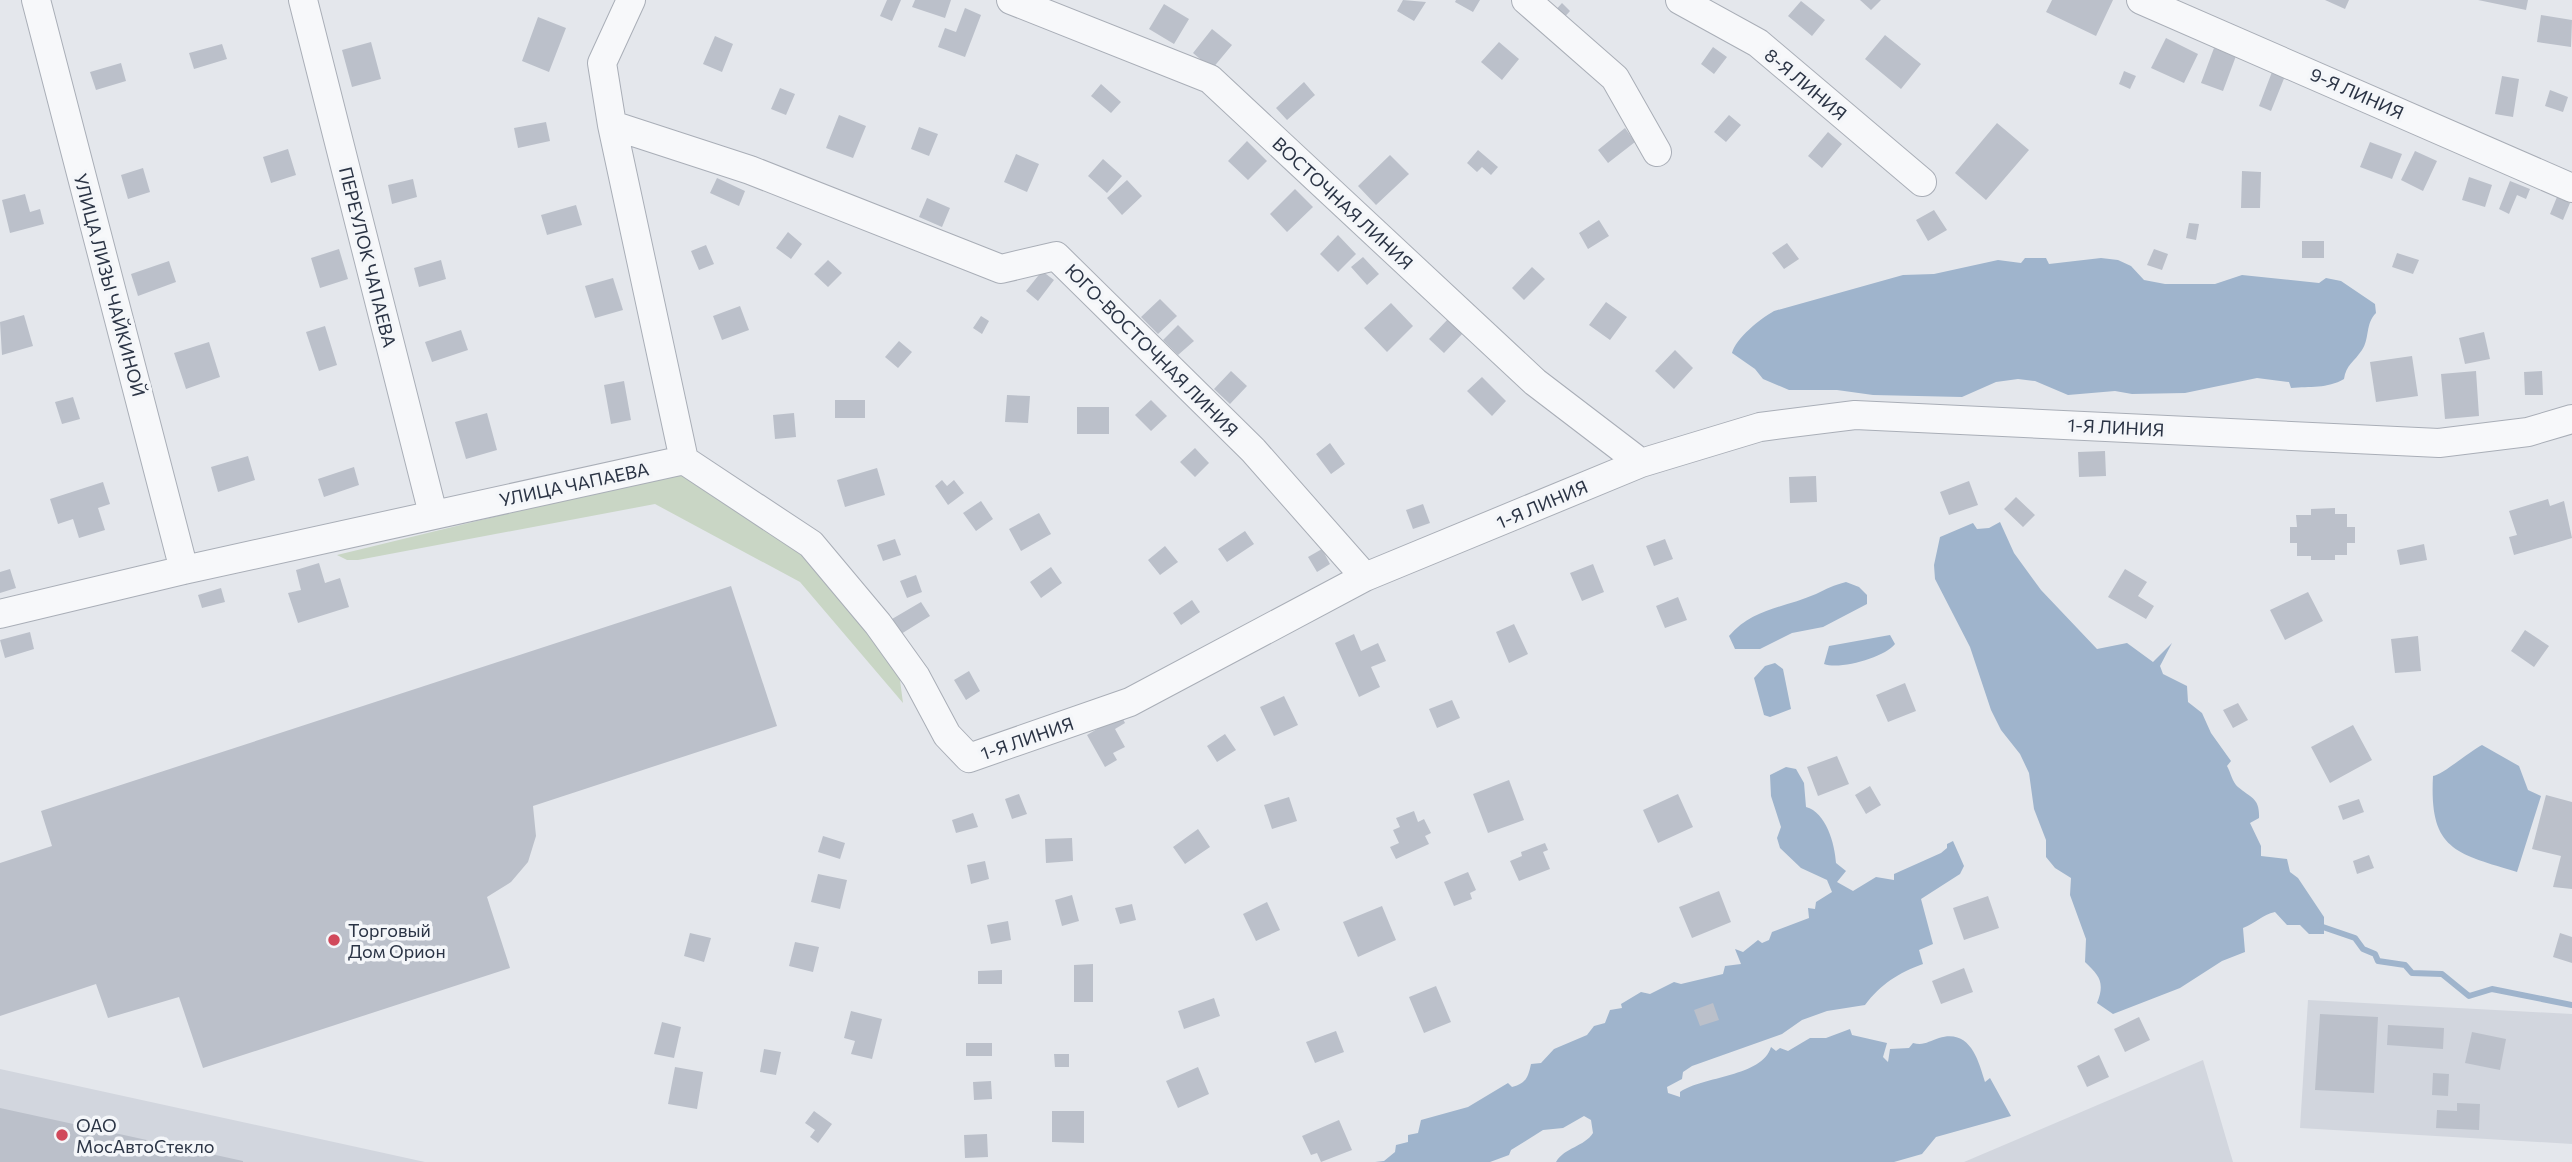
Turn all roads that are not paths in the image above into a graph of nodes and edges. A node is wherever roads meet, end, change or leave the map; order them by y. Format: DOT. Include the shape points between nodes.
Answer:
graph roads {
  1 [pos="36,0"];
  2 [pos="303,0"];
  3 [pos="631,0"];
  4 [pos="1011,0"];
  5 [pos="1526,0"];
  6 [pos="1680,0"];
  7 [pos="2141,0"];
  8 [pos="612,125"];
  9 [pos="1657,152"];
  10 [pos="1922,183"];
  11 [pos="2572,188"];
  12 [pos="2572,419"];
  13 [pos="684,460"];
  14 [pos="1641,463"];
  15 [pos="433,514"];
  16 [pos="184,570"];
  17 [pos="1365,578"];
  18 [pos="0,614"];
  1 -- 16 [label="street, УЛИЦА ЛИЗЫ ЧАЙКИНОЙ"];
  2 -- 15 [label="street, ПЕРЕУЛОК ЧАПАЕВА"];
  3 -- 8 [label="street" via="602,63"];
  4 -- 14 [label="street, ВОСТОЧНАЯ ЛИНИЯ" via="1210,79 1535,382"];
  5 -- 9 [label="street" via="1615,78"];
  6 -- 10 [label="street, 8-Я ЛИНИЯ" via="1758,43"];
  7 -- 11 [label="street, 9-Я ЛИНИЯ"];
  8 -- 13 [label="street"];
  8 -- 17 [label="street, ЮГО-ВОСТОЧНАЯ ЛИНИЯ" via="750,170 1001,269 1056,256 1253,450"];
  12 -- 14 [label="street, 1-Я ЛИНИЯ" via="2528,432 2439,443 1855,415 1760,427"];
  13 -- 15 [label="street, УЛИЦА ЧАПАЕВА"];
  13 -- 17 [label="street, 1-Я ЛИНИЯ" via="811,544 877,624 915,677 947,735 969,758 1130,702"];
  14 -- 17 [label="street, 1-Я ЛИНИЯ"];
  15 -- 16 [label="street, УЛИЦА ЧАПАЕВА"];
  16 -- 18 [label="street, УЛИЦА ЧАПАЕВА"];
}
